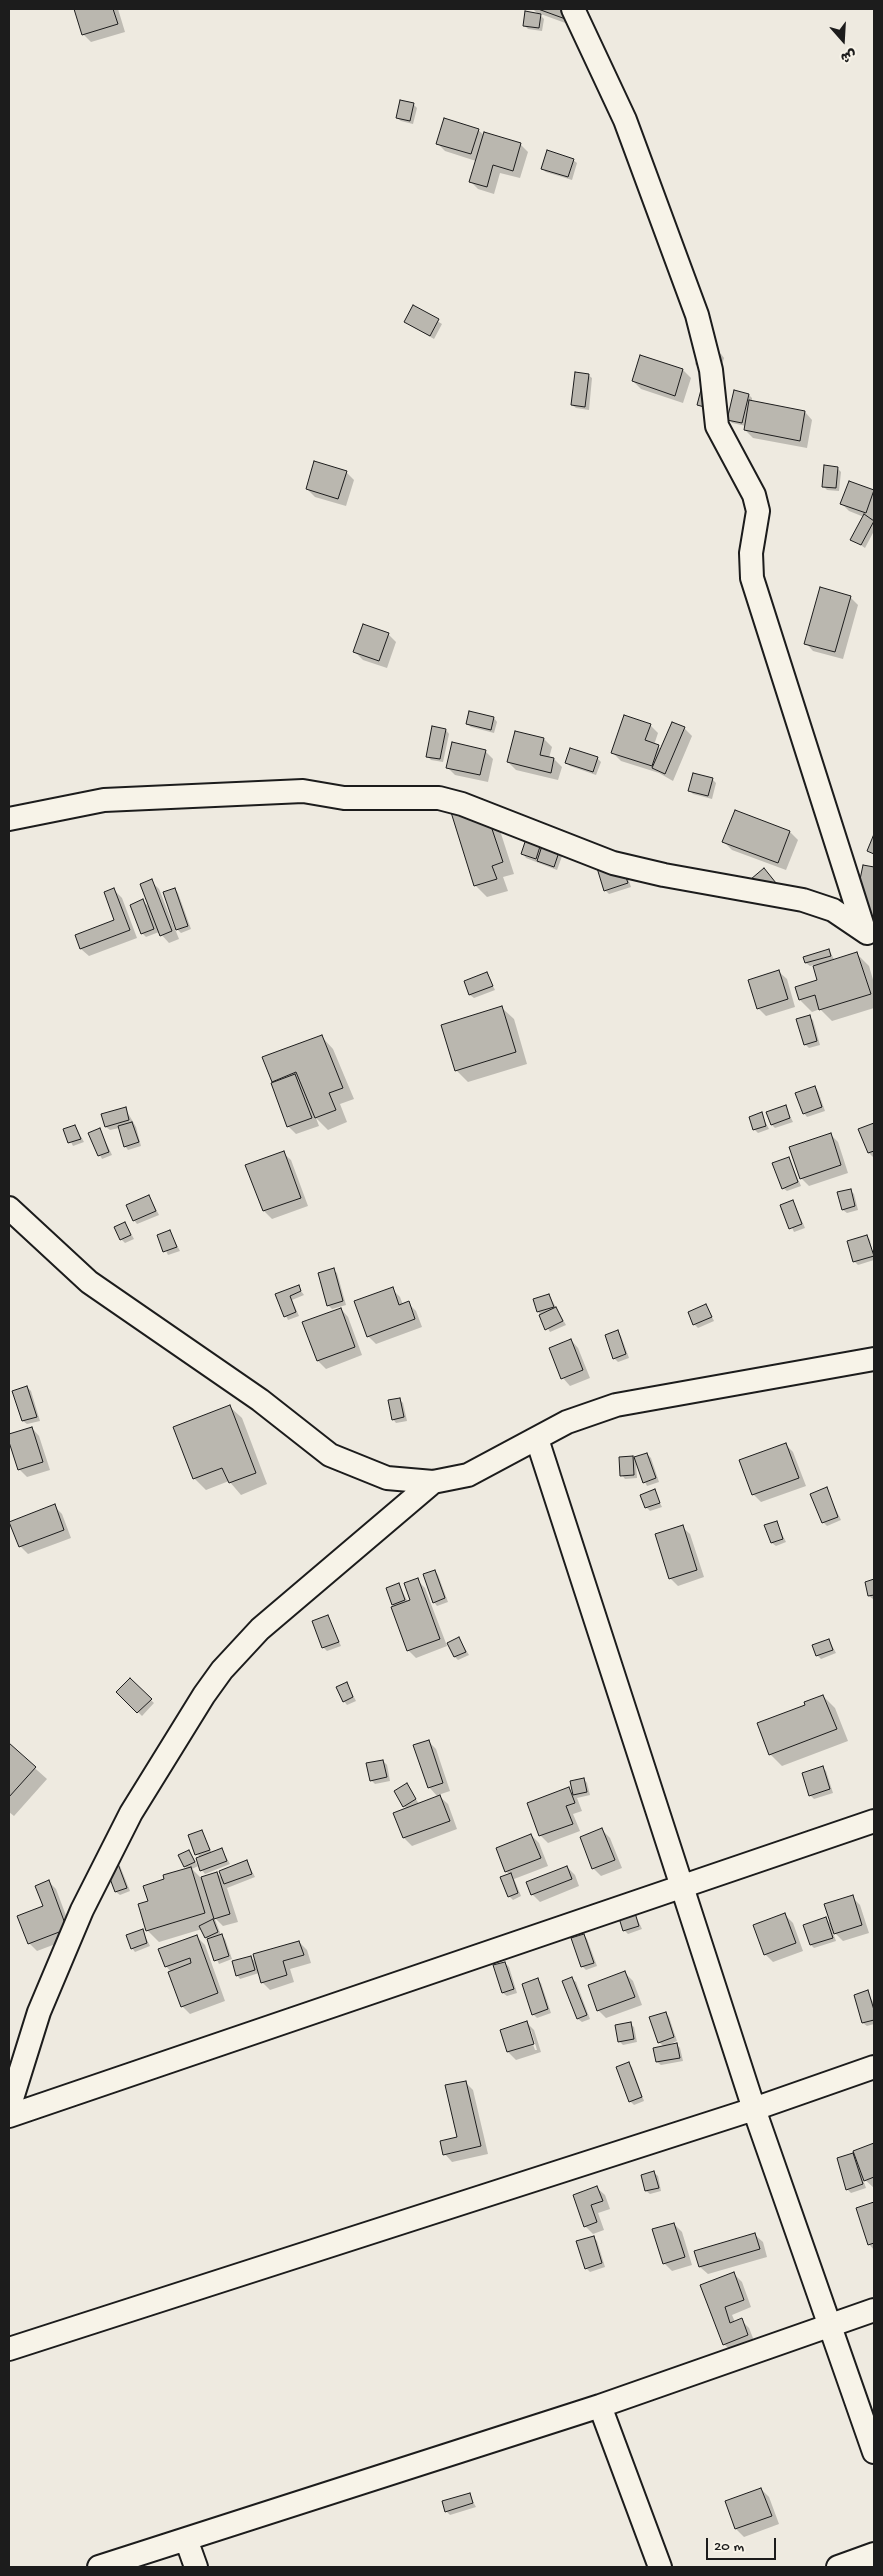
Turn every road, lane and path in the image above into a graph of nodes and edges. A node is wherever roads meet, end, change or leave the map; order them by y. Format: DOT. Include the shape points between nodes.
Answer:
graph roads {
  1 [pos="573,9"];
  2 [pos="9,819"];
  3 [pos="869,936"];
  4 [pos="9,1208"];
  5 [pos="874,1360"];
  6 [pos="537,1439"];
  7 [pos="434,1482"];
  8 [pos="874,1821"];
  9 [pos="681,1885"];
  10 [pos="874,2067"];
  11 [pos="9,2108"];
  12 [pos="754,2109"];
  13 [pos="9,2116"];
  14 [pos="874,2310"];
  15 [pos="830,2326"];
  16 [pos="9,2349"];
  17 [pos="600,2406"];
  18 [pos="874,2452"];
  19 [pos="186,2539"];
  20 [pos="874,2554"];
  21 [pos="100,2567"];
  22 [pos="196,2567"];
  23 [pos="660,2567"];
  24 [pos="838,2567"];
  1 -- 3 [label="street" via="625,120 697,314 711,370 717,426 754,495 758,511 751,553 752,578"];
  2 -- 3 [label="street" via="124,799 303,791 344,798 439,798 613,863 803,900 833,910"];
  4 -- 7 [label="street" via="89,1282 260,1400 330,1455 387,1478"];
  5 -- 6 [label="street" via="616,1405 567,1422"];
  6 -- 7 [label="street" via="468,1475"];
  6 -- 9 [label="street"];
  7 -- 11 [label="street" via="260,1629 204,1695 131,1813 82,1910 39,2012"];
  8 -- 9 [label="street"];
  9 -- 12 [label="street"];
  9 -- 13 [label="street"];
  10 -- 12 [label="street"];
  12 -- 15 [label="street"];
  12 -- 16 [label="street"];
  14 -- 15 [label="street"];
  15 -- 17 [label="street"];
  15 -- 18 [label="street"];
  17 -- 19 [label="street"];
  17 -- 23 [label="street"];
  19 -- 21 [label="street"];
  19 -- 22 [label="street"];
  20 -- 24 [label="street"];
}
